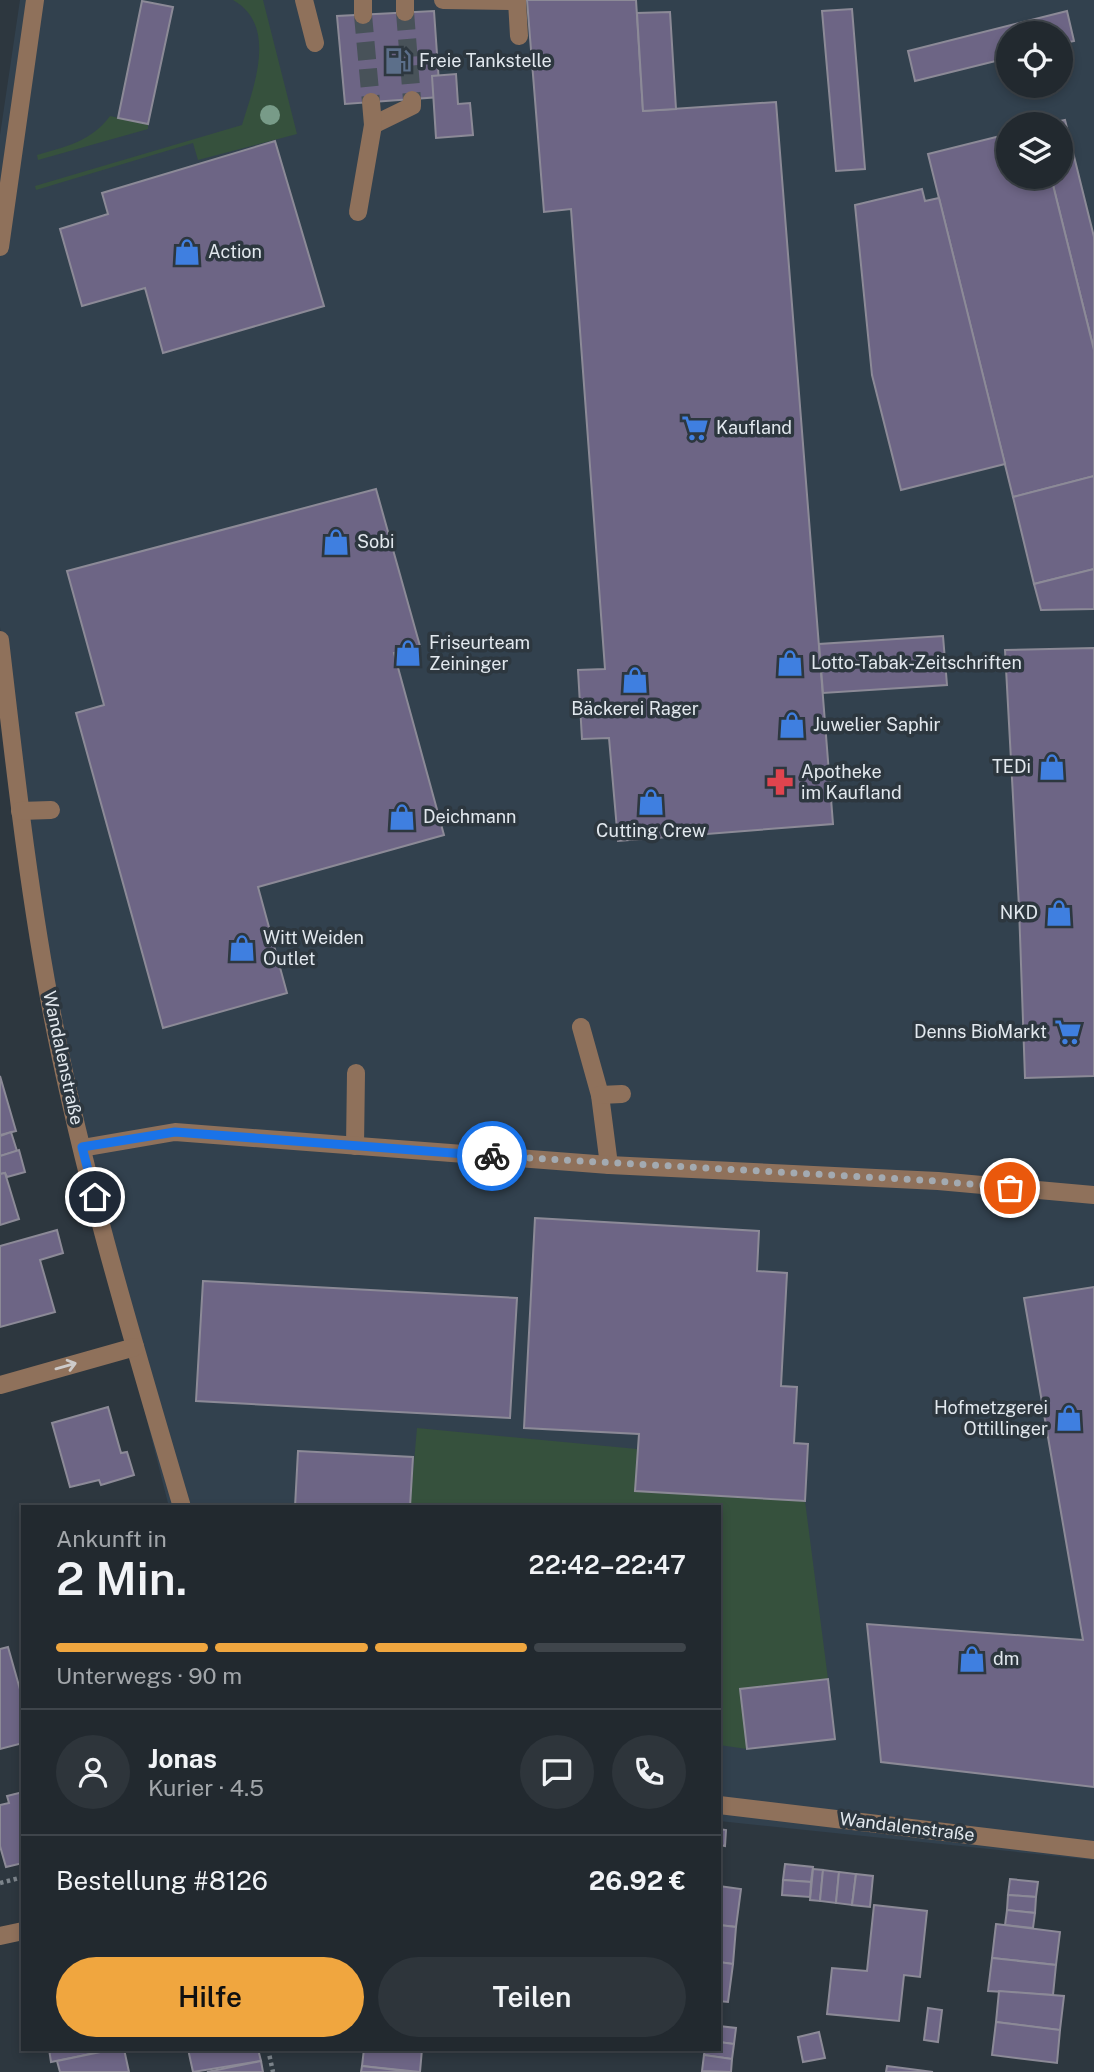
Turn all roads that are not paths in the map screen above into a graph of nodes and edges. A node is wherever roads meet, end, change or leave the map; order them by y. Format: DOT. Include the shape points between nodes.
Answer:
graph roads {
  1 [pos="35,0"];
  2 [pos="304,0"];
  3 [pos="443,0"];
  4 [pos="519,36"];
  5 [pos="315,43"];
  6 [pos="412,100"];
  7 [pos="371,102"];
  8 [pos="373,125"];
  9 [pos="358,212"];
  10 [pos="0,247"];
  11 [pos="0,640"];
  12 [pos="51,810"];
  13 [pos="20,811"];
  14 [pos="581,1027"];
  15 [pos="356,1073"];
  16 [pos="622,1094"];
  17 [pos="600,1096"];
  18 [pos="355,1146"];
  19 [pos="82,1147"];
  20 [pos="608,1165"];
  21 [pos="1094,1195"];
  22 [pos="135,1347"];
  23 [pos="0,1385"];
  24 [pos="181,1505"];
  25 [pos="721,1805"];
  26 [pos="1094,1850"];
  27 [pos="21,1931"];
  28 [pos="0,1936"];
  1 -- 10 [label="street"];
  2 -- 5 [label="street"];
  3 -- 4 [label="street" via="517,1"];
  6 -- 8 [label="street" via="412,106"];
  7 -- 8 [label="street"];
  8 -- 9 [label="street"];
  11 -- 13 [label="street, Wandalenstraße"];
  12 -- 13 [label="street"];
  13 -- 19 [label="street, Wandalenstraße" via="54,1023"];
  14 -- 17 [label="street"];
  15 -- 18 [label="street"];
  16 -- 17 [label="street"];
  17 -- 20 [label="street"];
  18 -- 19 [label="street" via="175,1132"];
  18 -- 20 [label="street"];
  19 -- 22 [label="street, Wandalenstraße"];
  20 -- 21 [label="street" via="938,1181"];
  23 -- 22 [label="street, one-way"];
  22 -- 24 [label="street, Wandalenstraße"];
  25 -- 26 [label="street, Wandalenstraße"];
  27 -- 28 [label="street"];
}
